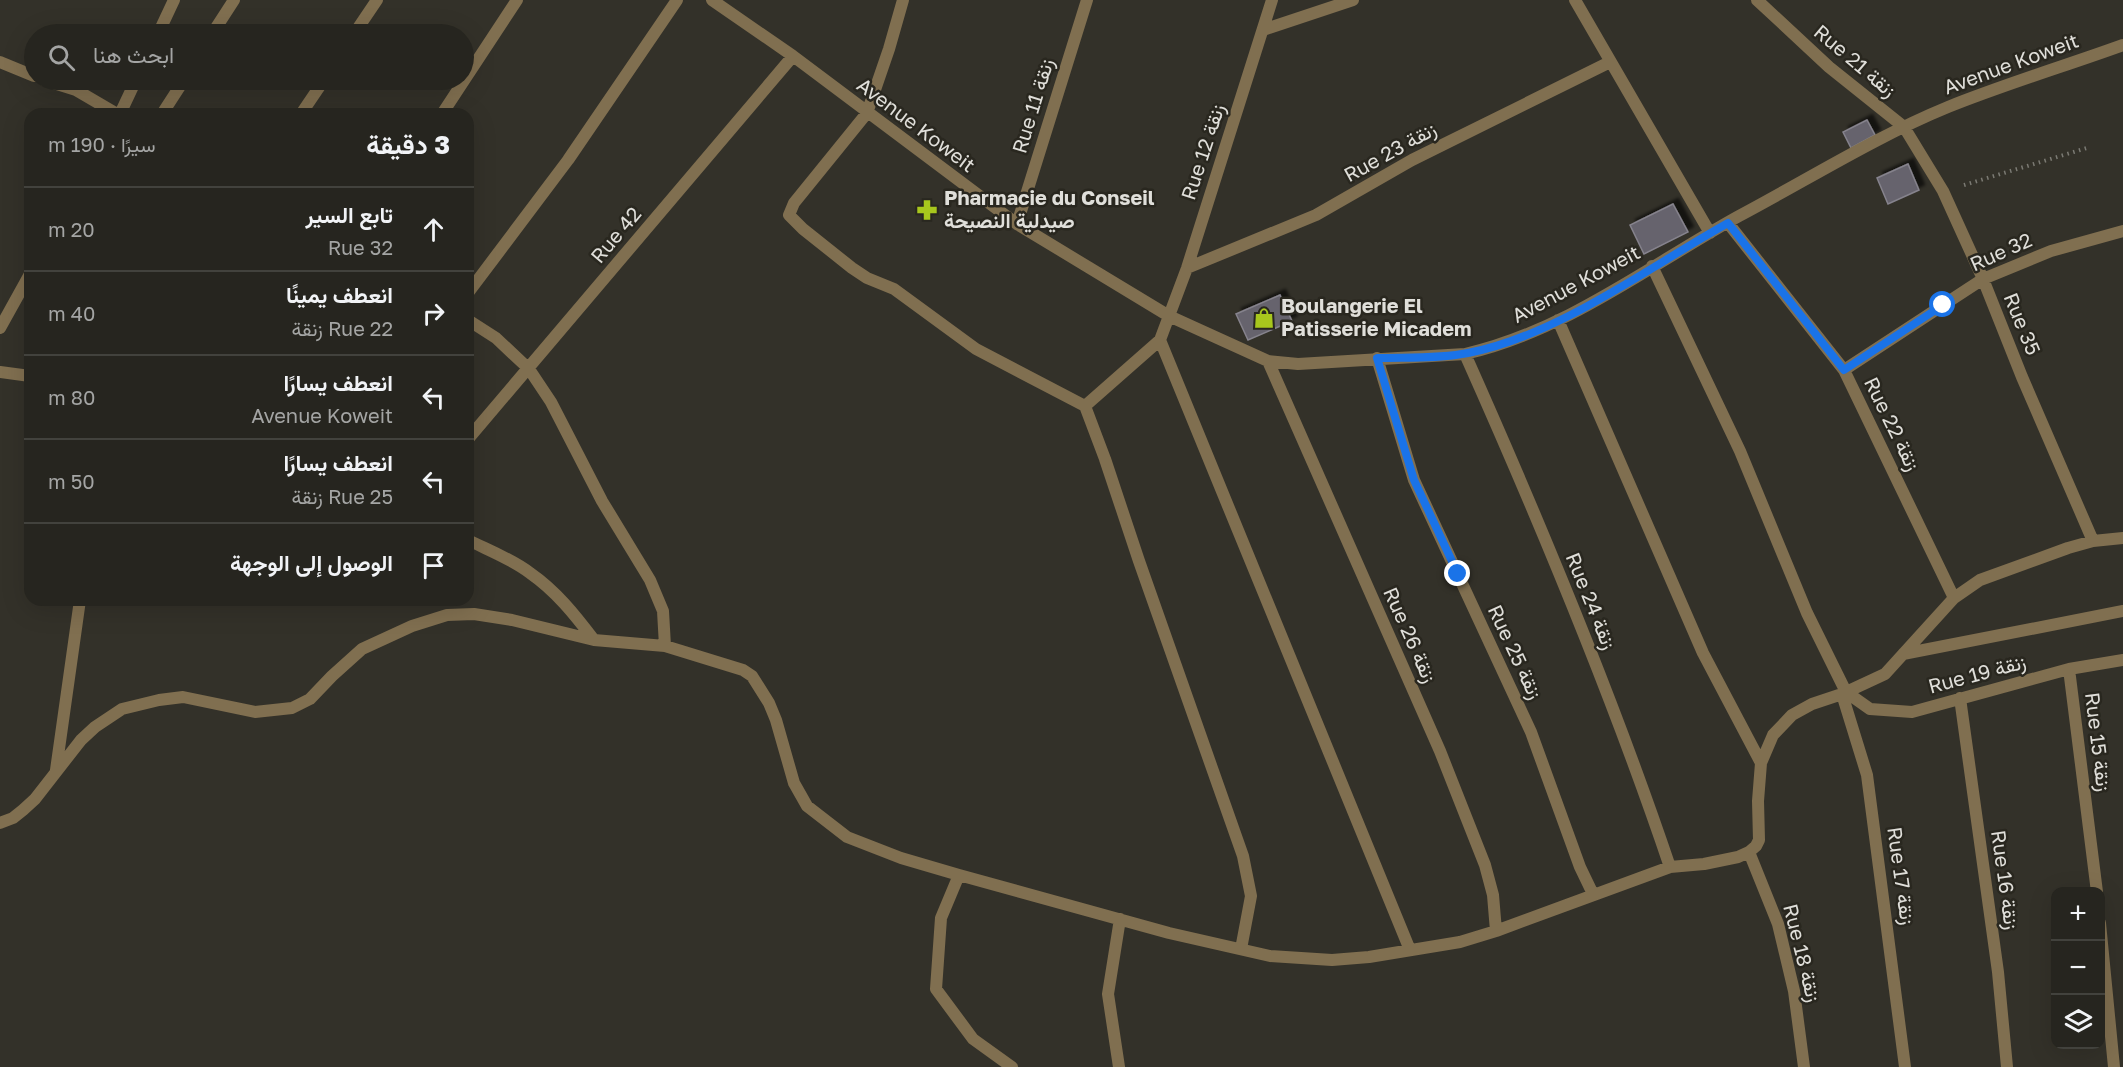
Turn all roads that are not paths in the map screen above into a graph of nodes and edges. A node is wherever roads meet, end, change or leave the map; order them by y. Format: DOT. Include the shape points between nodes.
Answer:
graph roads {
  1 [pos="174,0"];
  2 [pos="234,0"];
  3 [pos="377,0"];
  4 [pos="517,0"];
  5 [pos="677,0"];
  6 [pos="712,0"];
  7 [pos="903,0"];
  8 [pos="1087,0"];
  9 [pos="1272,0"];
  10 [pos="1353,0"];
  11 [pos="1575,0"];
  12 [pos="1773,0"];
  13 [pos="1758,2"];
  14 [pos="729,4"];
  15 [pos="163,24"];
  16 [pos="218,24"];
  17 [pos="361,24"];
  18 [pos="1263,30"];
  19 [pos="2123,45"];
  20 [pos="793,56"];
  21 [pos="0,62"];
  22 [pos="1610,62"];
  23 [pos="474,65"];
  24 [pos="24,72"];
  25 [pos="76,90"];
  26 [pos="131,90"];
  27 [pos="178,90"];
  28 [pos="317,90"];
  29 [pos="458,90"];
  30 [pos="108,108"];
  31 [pos="121,108"];
  32 [pos="166,108"];
  33 [pos="305,108"];
  34 [pos="446,108"];
  35 [pos="867,113"];
  36 [pos="1904,127"];
  37 [pos="1728,223"];
  38 [pos="1017,225"];
  39 [pos="2123,231"];
  40 [pos="1710,233"];
  41 [pos="1652,266"];
  42 [pos="1187,268"];
  43 [pos="1983,279"];
  44 [pos="24,285"];
  45 [pos="474,285"];
  46 [pos="1169,316"];
  47 [pos="1558,320"];
  48 [pos="474,324"];
  49 [pos="0,327"];
  50 [pos="1160,340"];
  51 [pos="1465,354"];
  52 [pos="1377,358"];
  53 [pos="1268,361"];
  54 [pos="529,369"];
  55 [pos="1844,370"];
  56 [pos="0,372"];
  57 [pos="24,372"];
  58 [pos="1085,406"];
  59 [pos="474,432"];
  60 [pos="2123,538"];
  61 [pos="2093,542"];
  62 [pos="474,543"];
  63 [pos="1954,598"];
  64 [pos="79,606"];
  65 [pos="2123,611"];
  66 [pos="594,640"];
  67 [pos="665,646"];
  68 [pos="1903,654"];
  69 [pos="2123,660"];
  70 [pos="2069,669"];
  71 [pos="1844,693"];
  72 [pos="1960,698"];
  73 [pos="1761,763"];
  74 [pos="56,771"];
  75 [pos="0,823"];
  76 [pos="1749,852"];
  77 [pos="1670,867"];
  78 [pos="959,875"];
  79 [pos="2096,887"];
  80 [pos="1593,894"];
  81 [pos="1119,919"];
  82 [pos="1496,931"];
  83 [pos="2102,941"];
  84 [pos="1241,949"];
  85 [pos="1410,950"];
  86 [pos="1012,1067"];
  87 [pos="1119,1067"];
  88 [pos="1804,1067"];
  89 [pos="1905,1067"];
  90 [pos="2007,1067"];
  91 [pos="2114,1067"];
  1 -- 15 [label="street"];
  2 -- 16 [label="street"];
  3 -- 17 [label="street"];
  4 -- 23 [label="street"];
  5 -- 45 [label="street" via="568,160"];
  6 -- 14 [label="street, Avenue Koweit"];
  7 -- 35 [label="street"];
  8 -- 38 [label="street, Rue 11 زنقة"];
  9 -- 18 [label="street, Rue 12 زنقة"];
  10 -- 18 [label="street"];
  11 -- 22 [label="street"];
  12 -- 13 [label="street"];
  13 -- 36 [label="street, Rue 21 زنقة" via="1829,67"];
  14 -- 20 [label="street, Avenue Koweit"];
  18 -- 42 [label="street, Rue 12 زنقة"];
  19 -- 36 [label="street, Avenue Koweit" via="1948,107"];
  20 -- 35 [label="street, Avenue Koweit"];
  20 -- 54 [label="street, Rue 42"];
  21 -- 24 [label="street"];
  22 -- 40 [label="street"];
  22 -- 42 [label="street, Rue 23 زنقة" via="1412,160 1316,215"];
  25 -- 30 [label="street"];
  26 -- 31 [label="street"];
  27 -- 32 [label="street"];
  28 -- 33 [label="street"];
  29 -- 34 [label="street"];
  35 -- 38 [label="street, Avenue Koweit"];
  35 -- 58 [label="street" via="794,203 790,217 852,268 894,289 976,349"];
  36 -- 37 [label="street, Avenue Koweit"];
  36 -- 43 [label="street, Rue 35" via="1943,191"];
  37 -- 40 [label="street, Avenue Koweit"];
  37 -- 55 [label="street, Rue 22 زنقة"];
  38 -- 46 [label="street, Avenue Koweit"];
  39 -- 43 [label="street, Rue 32" via="2051,251"];
  40 -- 41 [label="street, Avenue Koweit"];
  41 -- 47 [label="street, Avenue Koweit"];
  41 -- 71 [label="street, Rue 17 زنقة" via="1740,451"];
  42 -- 46 [label="street, Rue 12 زنقة"];
  43 -- 55 [label="street, Rue 32"];
  43 -- 61 [label="street, Rue 35"];
  44 -- 49 [label="street"];
  46 -- 50 [label="street, Rue 12 زنقة"];
  46 -- 53 [label="street, Avenue Koweit"];
  47 -- 51 [label="street, Avenue Koweit"];
  47 -- 73 [label="street" via="1703,653"];
  48 -- 54 [label="street" via="496,338"];
  50 -- 58 [label="street"];
  50 -- 85 [label="street"];
  51 -- 52 [label="street, Avenue Koweit"];
  51 -- 77 [label="street, Rue 24 زنقة" via="1608,693"];
  52 -- 53 [label="street, Avenue Koweit" via="1298,364"];
  52 -- 80 [label="street, Rue 25 زنقة" via="1414,480 1531,732"];
  53 -- 82 [label="street, Rue 26 زنقة" via="1440,751 1485,865"];
  54 -- 59 [label="street, Rue 42"];
  54 -- 67 [label="street" via="650,580 663,611"];
  55 -- 63 [label="street, Rue 22 زنقة"];
  56 -- 57 [label="street"];
  58 -- 84 [label="street" via="1243,856 1251,896"];
  60 -- 61 [label="street"];
  61 -- 63 [label="street" via="1980,580"];
  62 -- 66 [label="street" via="528,571 573,613"];
  63 -- 68 [label="street"];
  64 -- 74 [label="street"];
  65 -- 68 [label="street"];
  66 -- 67 [label="street"];
  66 -- 74 [label="street" via="512,620 474,614 447,615 363,649 310,699 292,708 255,712 183,697 122,709 95,727"];
  67 -- 78 [label="street" via="752,676 776,720 794,783 807,806 820,818 847,837"];
  68 -- 71 [label="street" via="1886,674"];
  69 -- 70 [label="street, Rue 19 زنقة"];
  70 -- 72 [label="street, Rue 19 زنقة"];
  70 -- 79 [label="street, Rue 15 زنقة"];
  71 -- 72 [label="street, Rue 19 زنقة" via="1870,709 1893,712 1912,712"];
  71 -- 73 [label="street" via="1792,715 1773,735"];
  71 -- 89 [label="street, Rue 17 زنقة" via="1867,775"];
  72 -- 90 [label="street, Rue 16 زنقة" via="1998,972"];
  73 -- 76 [label="street" via="1759,840"];
  74 -- 75 [label="street" via="35,799 13,818"];
  76 -- 77 [label="street" via="1704,864"];
  76 -- 88 [label="street, Rue 18 زنقة" via="1778,924 1794,991"];
  77 -- 80 [label="street"];
  78 -- 81 [label="street"];
  78 -- 86 [label="street" via="942,918 936,989 973,1039"];
  80 -- 82 [label="street"];
  81 -- 84 [label="street"];
  81 -- 87 [label="street" via="1108,994"];
  82 -- 85 [label="street"];
  83 -- 91 [label="street"];
  84 -- 85 [label="street" via="1270,956 1332,960"];
}
